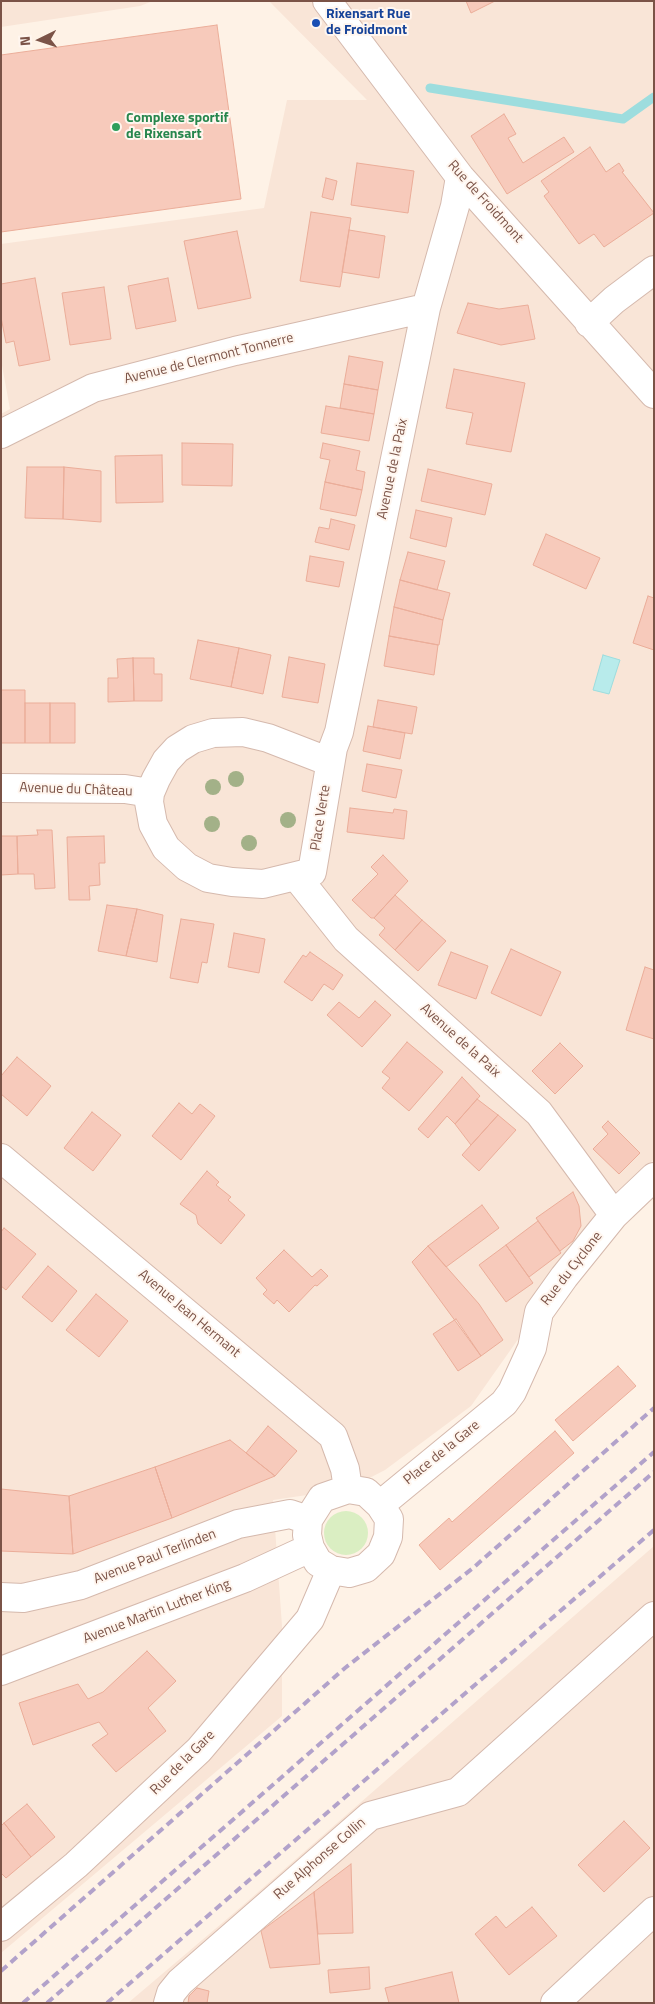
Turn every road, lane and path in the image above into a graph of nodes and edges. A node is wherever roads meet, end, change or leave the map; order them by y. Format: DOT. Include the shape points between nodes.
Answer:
graph roads {
  1 [pos="327,1"];
  2 [pos="460,177"];
  3 [pos="654,270"];
  4 [pos="426,308"];
  5 [pos="590,324"];
  6 [pos="654,394"];
  7 [pos="1,434"];
  8 [pos="330,762"];
  9 [pos="1,788"];
  10 [pos="150,793"];
  11 [pos="296,876"];
  12 [pos="1,1158"];
  13 [pos="654,1178"];
  14 [pos="614,1215"];
  15 [pos="504,1403"];
  16 [pos="348,1489"];
  17 [pos="380,1505"];
  18 [pos="308,1520"];
  19 [pos="310,1548"];
  20 [pos="331,1570"];
  21 [pos="1,1598"];
  22 [pos="654,1616"];
  23 [pos="1,1671"];
  24 [pos="654,1911"];
  25 [pos="1,1927"];
  26 [pos="168,2003"];
  27 [pos="555,2003"];
  1 -- 2 [label="street, Rue de Froidmont"];
  2 -- 4 [label="street, Avenue de la Paix"];
  2 -- 5 [label="street, Rue de Froidmont" via="531,253"];
  3 -- 5 [label="street" via="614,300"];
  4 -- 7 [label="street, Avenue de Clermont Tonnerre" via="235,351 93,388"];
  4 -- 8 [label="street, Avenue de la Paix" via="339,732"];
  5 -- 6 [label="street, Rue de Froidmont"];
  8 -- 10 [label="street" via="268,738 243,732 213,733 178,748 166,761"];
  8 -- 11 [label="street, Place Verte" via="312,872"];
  9 -- 10 [label="street, Avenue du Château" via="125,789"];
  10 -- 11 [label="street, Place Verte" via="153,824 166,848 187,867 208,878 232,882 262,884"];
  11 -- 14 [label="street, Avenue de la Paix" via="346,939 540,1113"];
  12 -- 16 [label="street, Avenue Jean Hermant" via="333,1436 345,1468"];
  13 -- 14 [label="street, Rue du Cyclone"];
  14 -- 15 [label="street, Rue du Cyclone" via="539,1312 532,1348"];
  15 -- 17 [label="street, Place de la Gare"];
  16 -- 17 [label="street" via="366,1492"];
  16 -- 18 [label="street" via="322,1498"];
  17 -- 20 [label="street" via="389,1519 388,1537 381,1554 366,1568 349,1573"];
  18 -- 19 [label="street"];
  18 -- 21 [label="street, Avenue Paul Terlinden" via="290,1514 238,1524 81,1586 22,1598"];
  19 -- 20 [label="street" via="318,1562"];
  19 -- 23 [label="street, Avenue Martin Luther King" via="245,1578"];
  20 -- 25 [label="street, Rue de la Gare" via="310,1619 198,1750 76,1864"];
  22 -- 26 [label="street, Rue Alphonse Collin" via="458,1792 370,1816 180,1982"];
  24 -- 27 [label="street"];
}
